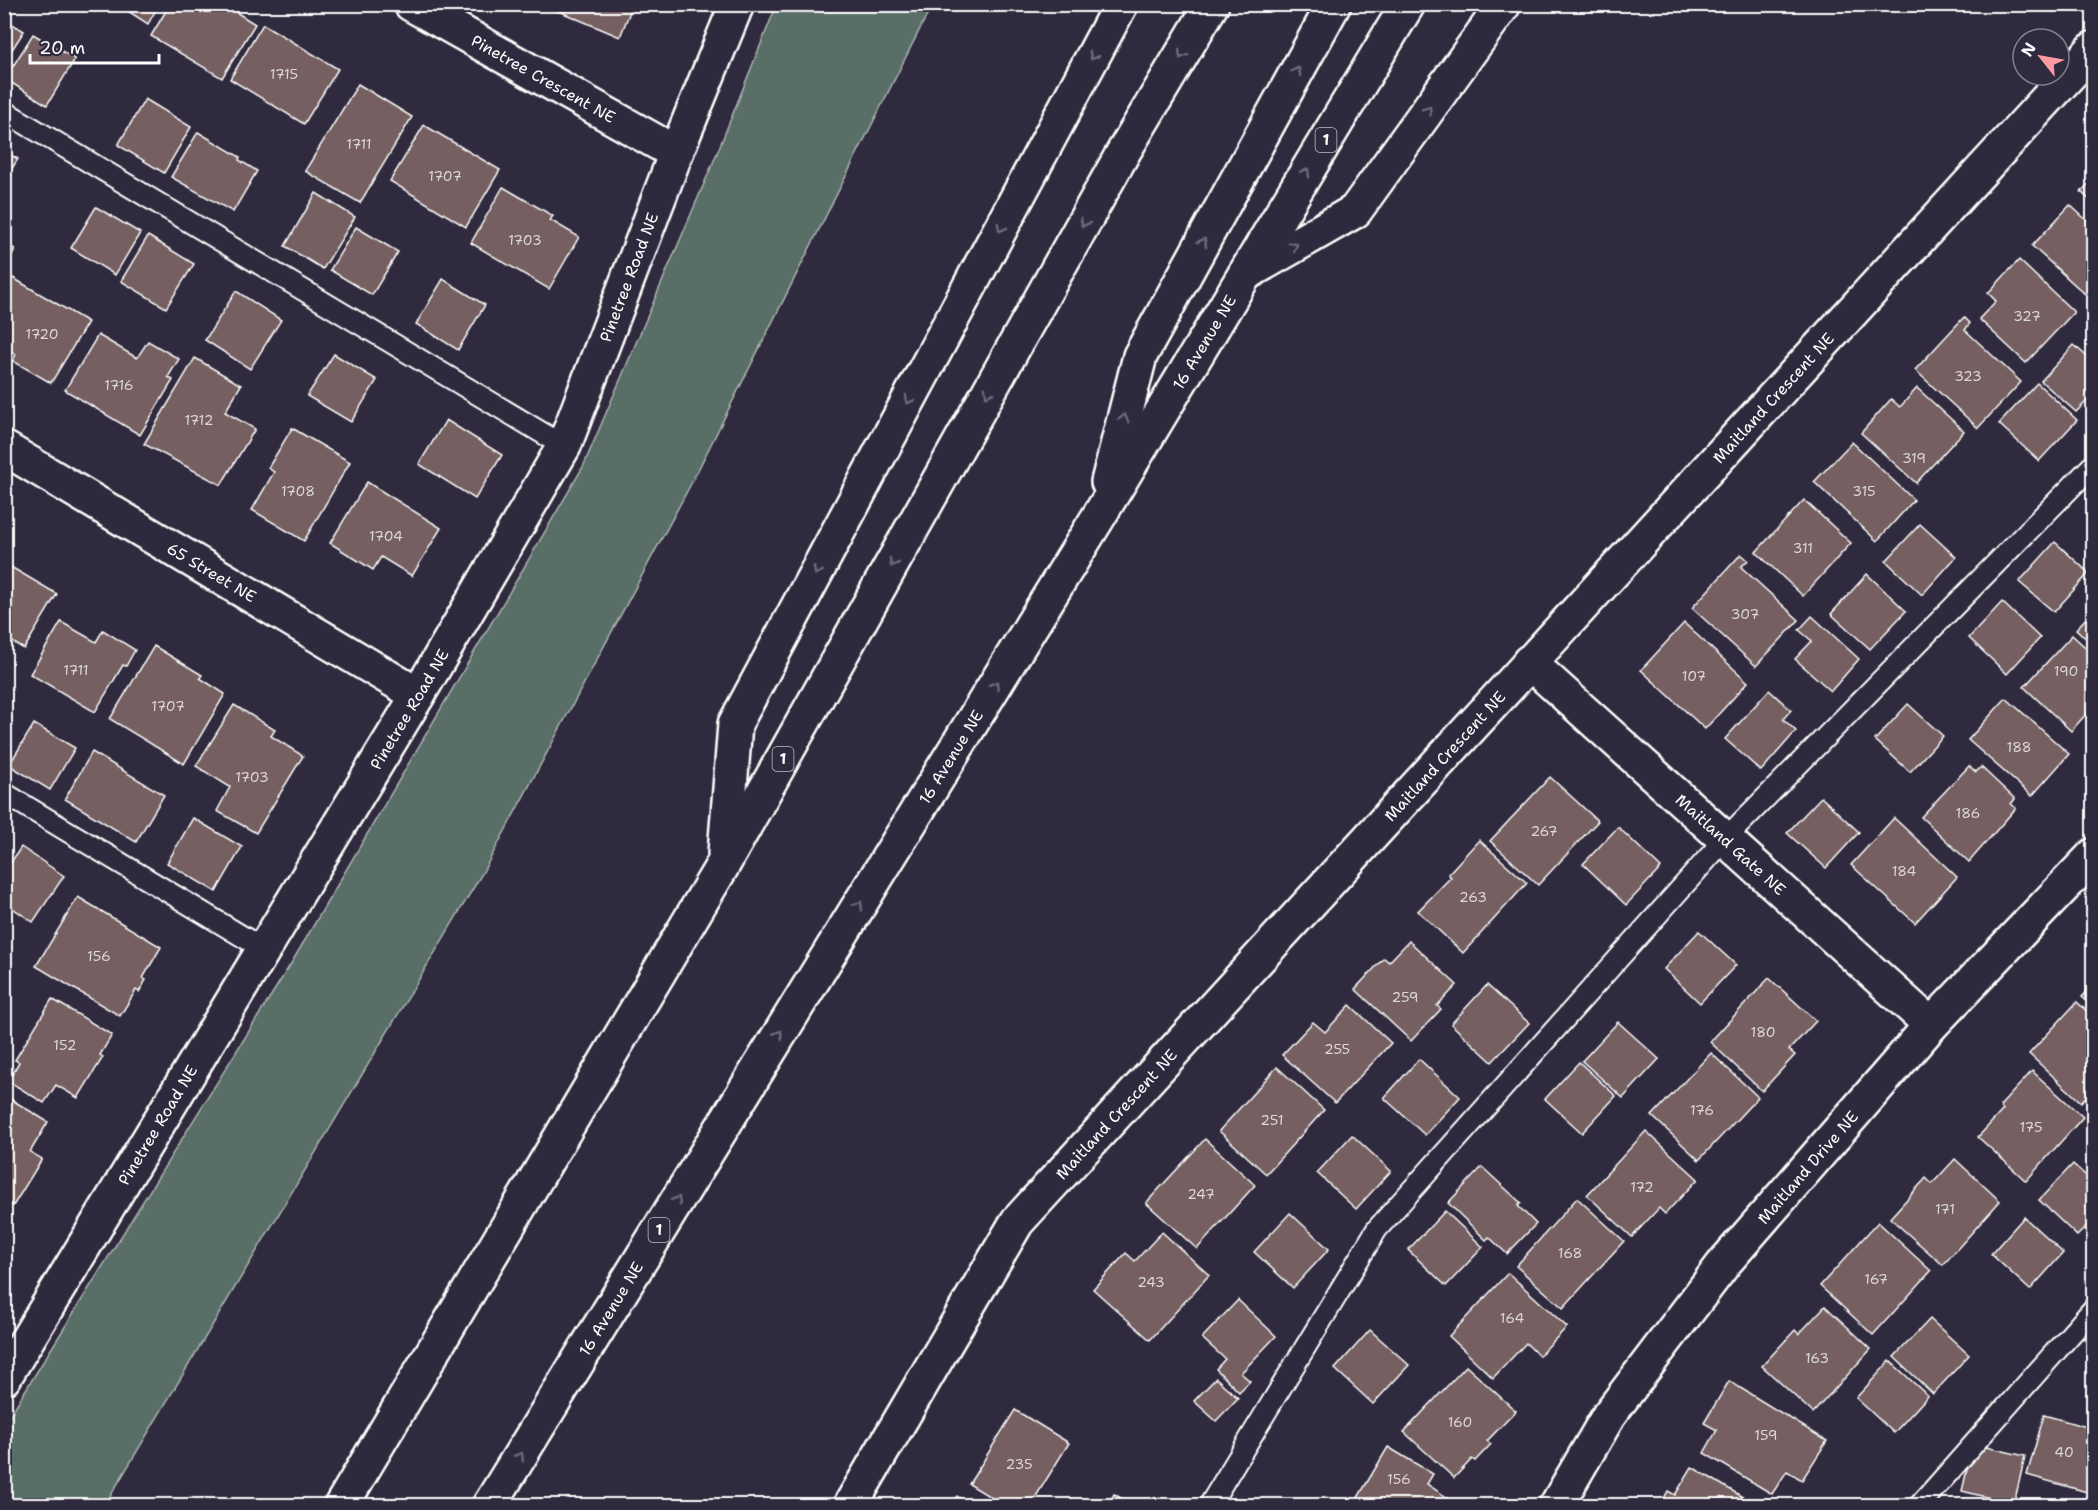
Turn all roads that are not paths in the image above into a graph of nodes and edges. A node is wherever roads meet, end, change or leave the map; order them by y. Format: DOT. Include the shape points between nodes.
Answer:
graph roads {
  1 [pos="737,4"];
  2 [pos="1121,4"];
  3 [pos="1212,4"];
  4 [pos="1334,4"];
  5 [pos="1408,4"];
  6 [pos="1504,4"];
  7 [pos="414,5"];
  8 [pos="2094,48"];
  9 [pos="4,111"];
  10 [pos="675,153"];
  11 [pos="1243,275"];
  12 [pos="564,446"];
  13 [pos="4,448"];
  14 [pos="2094,464"];
  15 [pos="1099,516"];
  16 [pos="1529,662"];
  17 [pos="418,695"];
  18 [pos="5,794"];
  19 [pos="1725,839"];
  20 [pos="2094,855"];
  21 [pos="724,863"];
  22 [pos="265,950"];
  23 [pos="1931,1025"];
  24 [pos="2094,1308"];
  25 [pos="4,1378"];
  26 [pos="341,1506"];
  27 [pos="489,1506"];
  28 [pos="850,1506"];
  29 [pos="1209,1506"];
  30 [pos="1556,1506"];
  31 [pos="1920,1506"];
  1 -- 10 [label="main road, Pinetree Road NE"];
  2 -- 21 [label="main road, one-way" via="735,724"];
  3 -- 21 [label="main road, 1, one-way" via="1118,162"];
  15 -- 4 [label="main road, one-way" via="1140,356"];
  11 -- 5 [label="main road, 16 Avenue NE / 1, one-way"];
  11 -- 6 [label="main road, one-way" via="1355,211"];
  7 -- 10 [label="main road, Pinetree Crescent NE"];
  8 -- 16 [label="main road, Maitland Crescent NE"];
  9 -- 12 [label="lane"];
  10 -- 12 [label="main road, Pinetree Road NE"];
  11 -- 15 [label="main road, 16 Avenue NE / 1"];
  12 -- 17 [label="main road, Pinetree Road NE"];
  13 -- 17 [label="main road, 65 Street NE"];
  14 -- 19 [label="lane"];
  27 -- 15 [label="main road, 16 Avenue NE / 1, one-way"];
  16 -- 19 [label="main road, Maitland Gate NE"];
  16 -- 28 [label="main road, Maitland Crescent NE" via="1017,1222"];
  17 -- 22 [label="main road, Pinetree Road NE"];
  18 -- 22 [label="lane"];
  19 -- 23 [label="main road, Maitland Gate NE"];
  19 -- 29 [label="lane" via="1377,1229"];
  20 -- 23 [label="main road, Maitland Drive NE"];
  21 -- 26 [label="main road, 1"];
  22 -- 25 [label="main road, Pinetree Road NE"];
  23 -- 30 [label="main road, Maitland Drive NE" via="1725,1262 1609,1415"];
  24 -- 31 [label="lane"];
}
